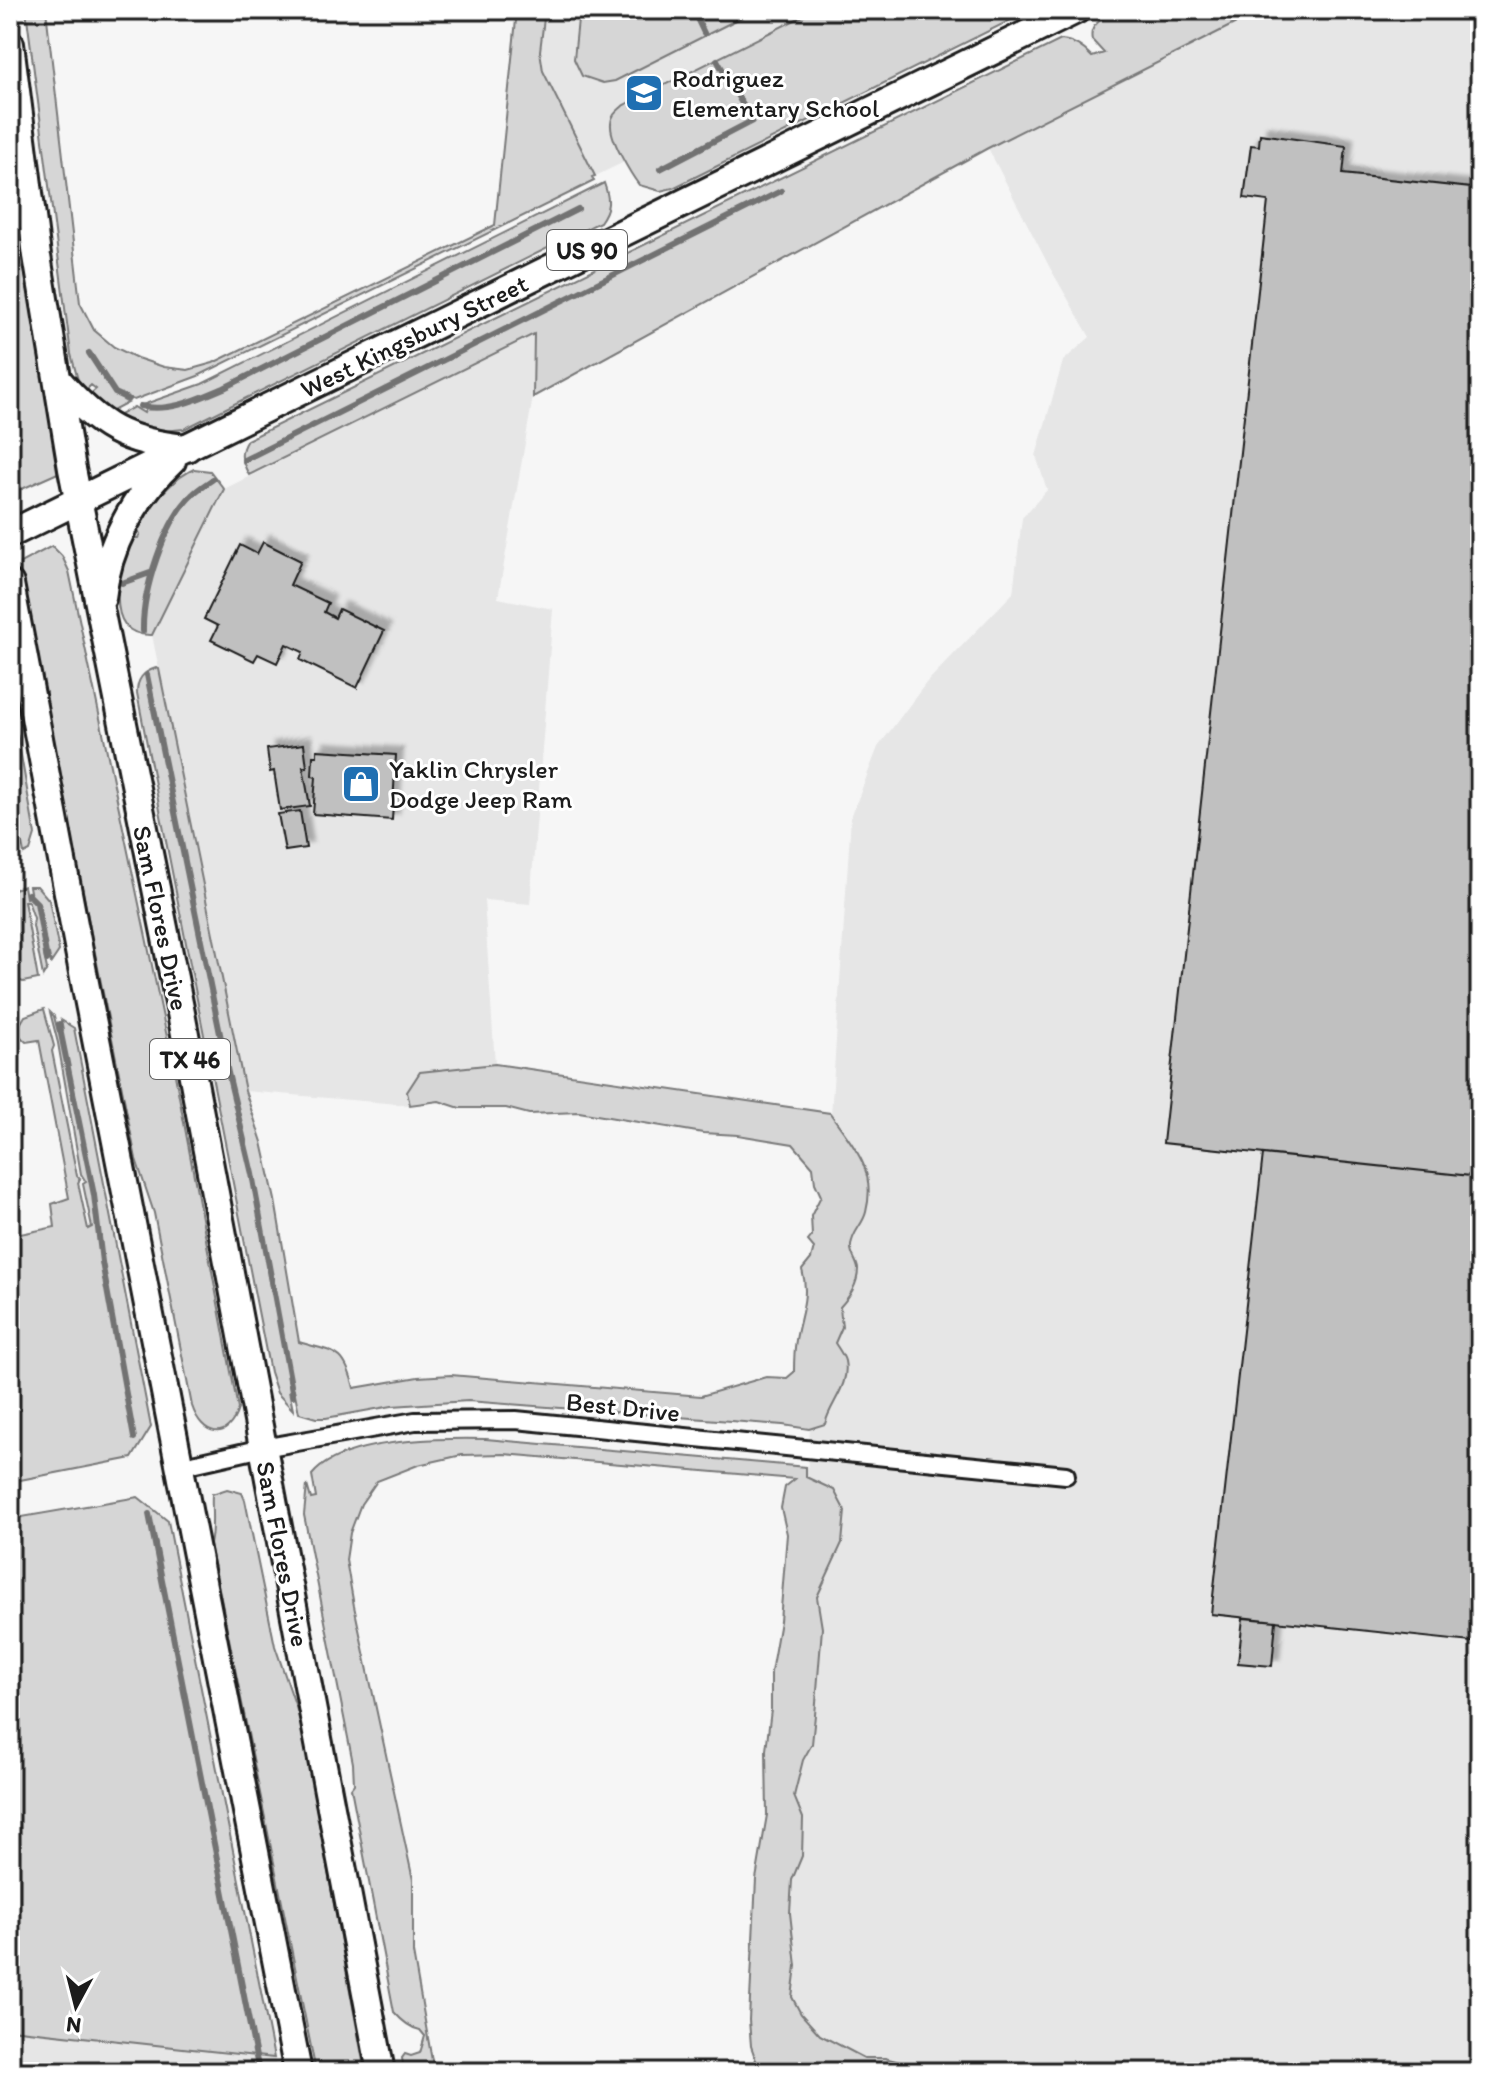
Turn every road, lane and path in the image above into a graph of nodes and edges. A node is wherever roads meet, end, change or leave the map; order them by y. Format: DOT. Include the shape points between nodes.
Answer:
graph roads {
  1 [pos="1076,10"];
  2 [pos="10,44"];
  3 [pos="57,379"];
  4 [pos="187,448"];
  5 [pos="78,501"];
  6 [pos="10,534"];
  7 [pos="10,584"];
  8 [pos="100,616"];
  9 [pos="10,643"];
  10 [pos="26,670"];
  11 [pos="263,1448"];
  12 [pos="179,1467"];
  13 [pos="1066,1475"];
  14 [pos="298,2072"];
  15 [pos="381,2072"];
  1 -- 4 [label="main road, West Kingsbury Street / US 90"];
  2 -- 3 [label="main road, Sam Flores Drive / TX 46"];
  3 -- 4 [label="main road" via="98,421 120,434"];
  3 -- 5 [label="main road, Sam Flores Drive / TX 46"];
  4 -- 5 [label="main road, West Kingsbury Street / US 90"];
  4 -- 8 [label="main road" via="153,481 124,527 107,570"];
  5 -- 6 [label="main road, West Kingsbury Street / US 90"];
  5 -- 8 [label="main road, Sam Flores Drive / TX 46"];
  7 -- 10 [label="main road"];
  8 -- 11 [label="main road, Sam Flores Drive / TX 46"];
  9 -- 10 [label="main road"];
  10 -- 12 [label="main road"];
  11 -- 12 [label="street, Best Drive"];
  11 -- 13 [label="street, Best Drive" via="415,1421 516,1420"];
  11 -- 15 [label="main road, Sam Flores Drive / TX 46"];
  12 -- 14 [label="main road"];
}
